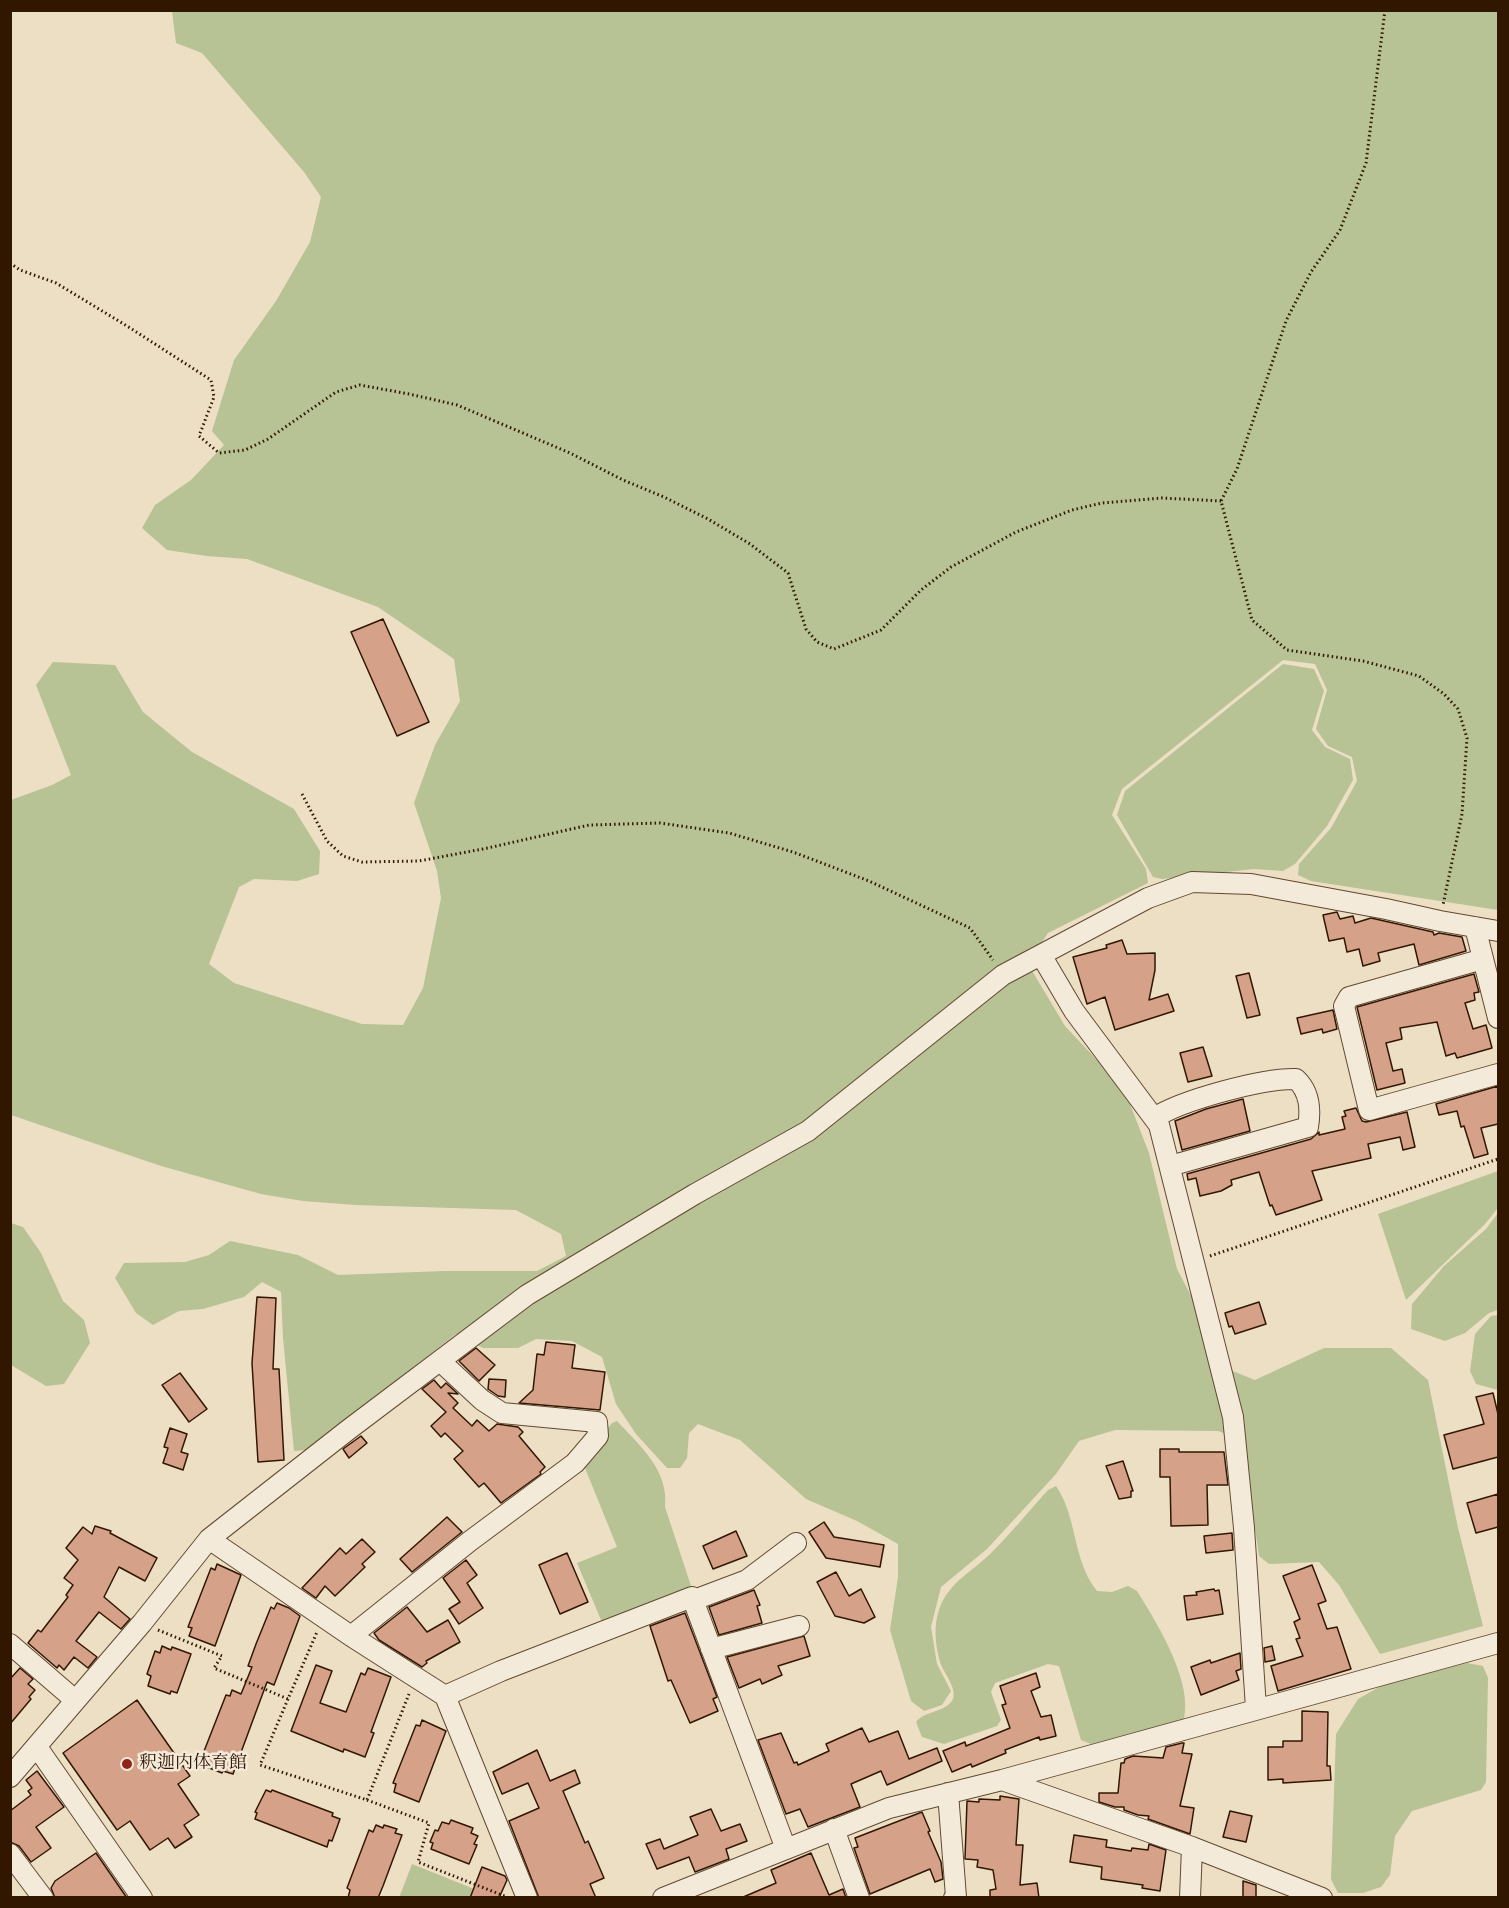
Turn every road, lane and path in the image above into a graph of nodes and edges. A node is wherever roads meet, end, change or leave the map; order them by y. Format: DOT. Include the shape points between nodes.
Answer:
graph roads {
  1 [pos="1385,10"];
  2 [pos="10,263"];
  3 [pos="1221,501"];
  4 [pos="302,794"];
  5 [pos="1440,921"];
  6 [pos="1475,927"];
  7 [pos="1498,930"];
  8 [pos="1041,955"];
  9 [pos="1483,959"];
  10 [pos="1003,975"];
  11 [pos="1498,1017"];
  12 [pos="1498,1074"];
  13 [pos="1154,1118"];
  14 [pos="1498,1159"];
  15 [pos="1170,1166"];
  16 [pos="1194,1261"];
  17 [pos="440,1360"];
  18 [pos="209,1539"];
  19 [pos="796,1543"];
  20 [pos="694,1600"];
  21 [pos="323,1616"];
  22 [pos="142,1623"];
  23 [pos="799,1626"];
  24 [pos="351,1636"];
  25 [pos="1498,1643"];
  26 [pos="10,1644"];
  27 [pos="711,1649"];
  28 [pos="410,1692"];
  29 [pos="445,1696"];
  30 [pos="288,1699"];
  31 [pos="75,1700"];
  32 [pos="1256,1708"];
  33 [pos="37,1747"];
  34 [pos="10,1777"];
  35 [pos="1002,1780"];
  36 [pos="948,1793"];
  37 [pos="367,1800"];
  38 [pos="834,1829"];
  39 [pos="1192,1847"];
  40 [pos="786,1849"];
  41 [pos="10,1854"];
  42 [pos="43,1898"];
  43 [pos="142,1898"];
  44 [pos="508,1898"];
  45 [pos="527,1898"];
  46 [pos="663,1898"];
  47 [pos="859,1898"];
  48 [pos="954,1898"];
  49 [pos="1190,1898"];
  50 [pos="1322,1898"];
  1 -- 3 [label="path" via="1366,163 1340,231 1311,272 1287,321 1237,469"];
  2 -- 3 [label="path" via="56,283 210,380 214,397 199,436 219,453 245,450 268,439 336,392 360,385 457,405 664,497 750,544 788,573 806,630 817,642 834,650 881,630 951,567 1016,532 1063,513 1102,503 1162,498"];
  3 -- 5 [label="path" via="1252,620 1287,650 1363,661 1419,676 1458,708 1467,738 1462,814"];
  4 -- 10 [label="path" via="327,841 343,856 362,862 419,861 589,825 660,823 729,834 869,880 970,928"];
  5 -- 6 [label="street"];
  5 -- 8 [label="street" via="1251,884 1192,882 1148,898"];
  6 -- 7 [label="street"];
  6 -- 9 [label="street"];
  8 -- 10 [label="street"];
  8 -- 13 [label="street" via="1074,1011"];
  9 -- 11 [label="street"];
  9 -- 12 [label="street" via="1349,997 1344,1006 1369,1110"];
  10 -- 17 [label="street" via="808,1131 527,1295"];
  13 -- 15 [label="street" via="1160,1125"];
  13 -- 15 [label="street" via="1202,1098 1281,1078 1296,1079 1308,1095 1308,1127"];
  14 -- 16 [label="path"];
  15 -- 16 [label="street"];
  16 -- 32 [label="street" via="1233,1418"];
  17 -- 18 [label="street"];
  17 -- 24 [label="street" via="482,1400 502,1413 597,1422 598,1436 575,1463"];
  18 -- 21 [label="street"];
  18 -- 22 [label="street"];
  19 -- 20 [label="street" via="747,1580"];
  20 -- 27 [label="street"];
  20 -- 29 [label="street" via="692,1597 611,1628"];
  21 -- 24 [label="street"];
  21 -- 30 [label="path"];
  22 -- 30 [label="path" via="222,1656 214,1668"];
  22 -- 31 [label="street"];
  23 -- 27 [label="street"];
  24 -- 29 [label="street"];
  25 -- 32 [label="street"];
  26 -- 31 [label="street"];
  27 -- 40 [label="street"];
  28 -- 37 [label="path"];
  29 -- 45 [label="street"];
  30 -- 37 [label="path" via="260,1765"];
  31 -- 33 [label="street"];
  32 -- 35 [label="street"];
  33 -- 34 [label="street"];
  33 -- 43 [label="street"];
  35 -- 36 [label="street"];
  35 -- 39 [label="street"];
  36 -- 38 [label="street" via="889,1808"];
  36 -- 48 [label="street"];
  37 -- 44 [label="path" via="429,1823 418,1862"];
  38 -- 40 [label="street"];
  38 -- 47 [label="street"];
  39 -- 49 [label="street"];
  39 -- 50 [label="street"];
  40 -- 46 [label="street"];
  41 -- 42 [label="street"];
}
